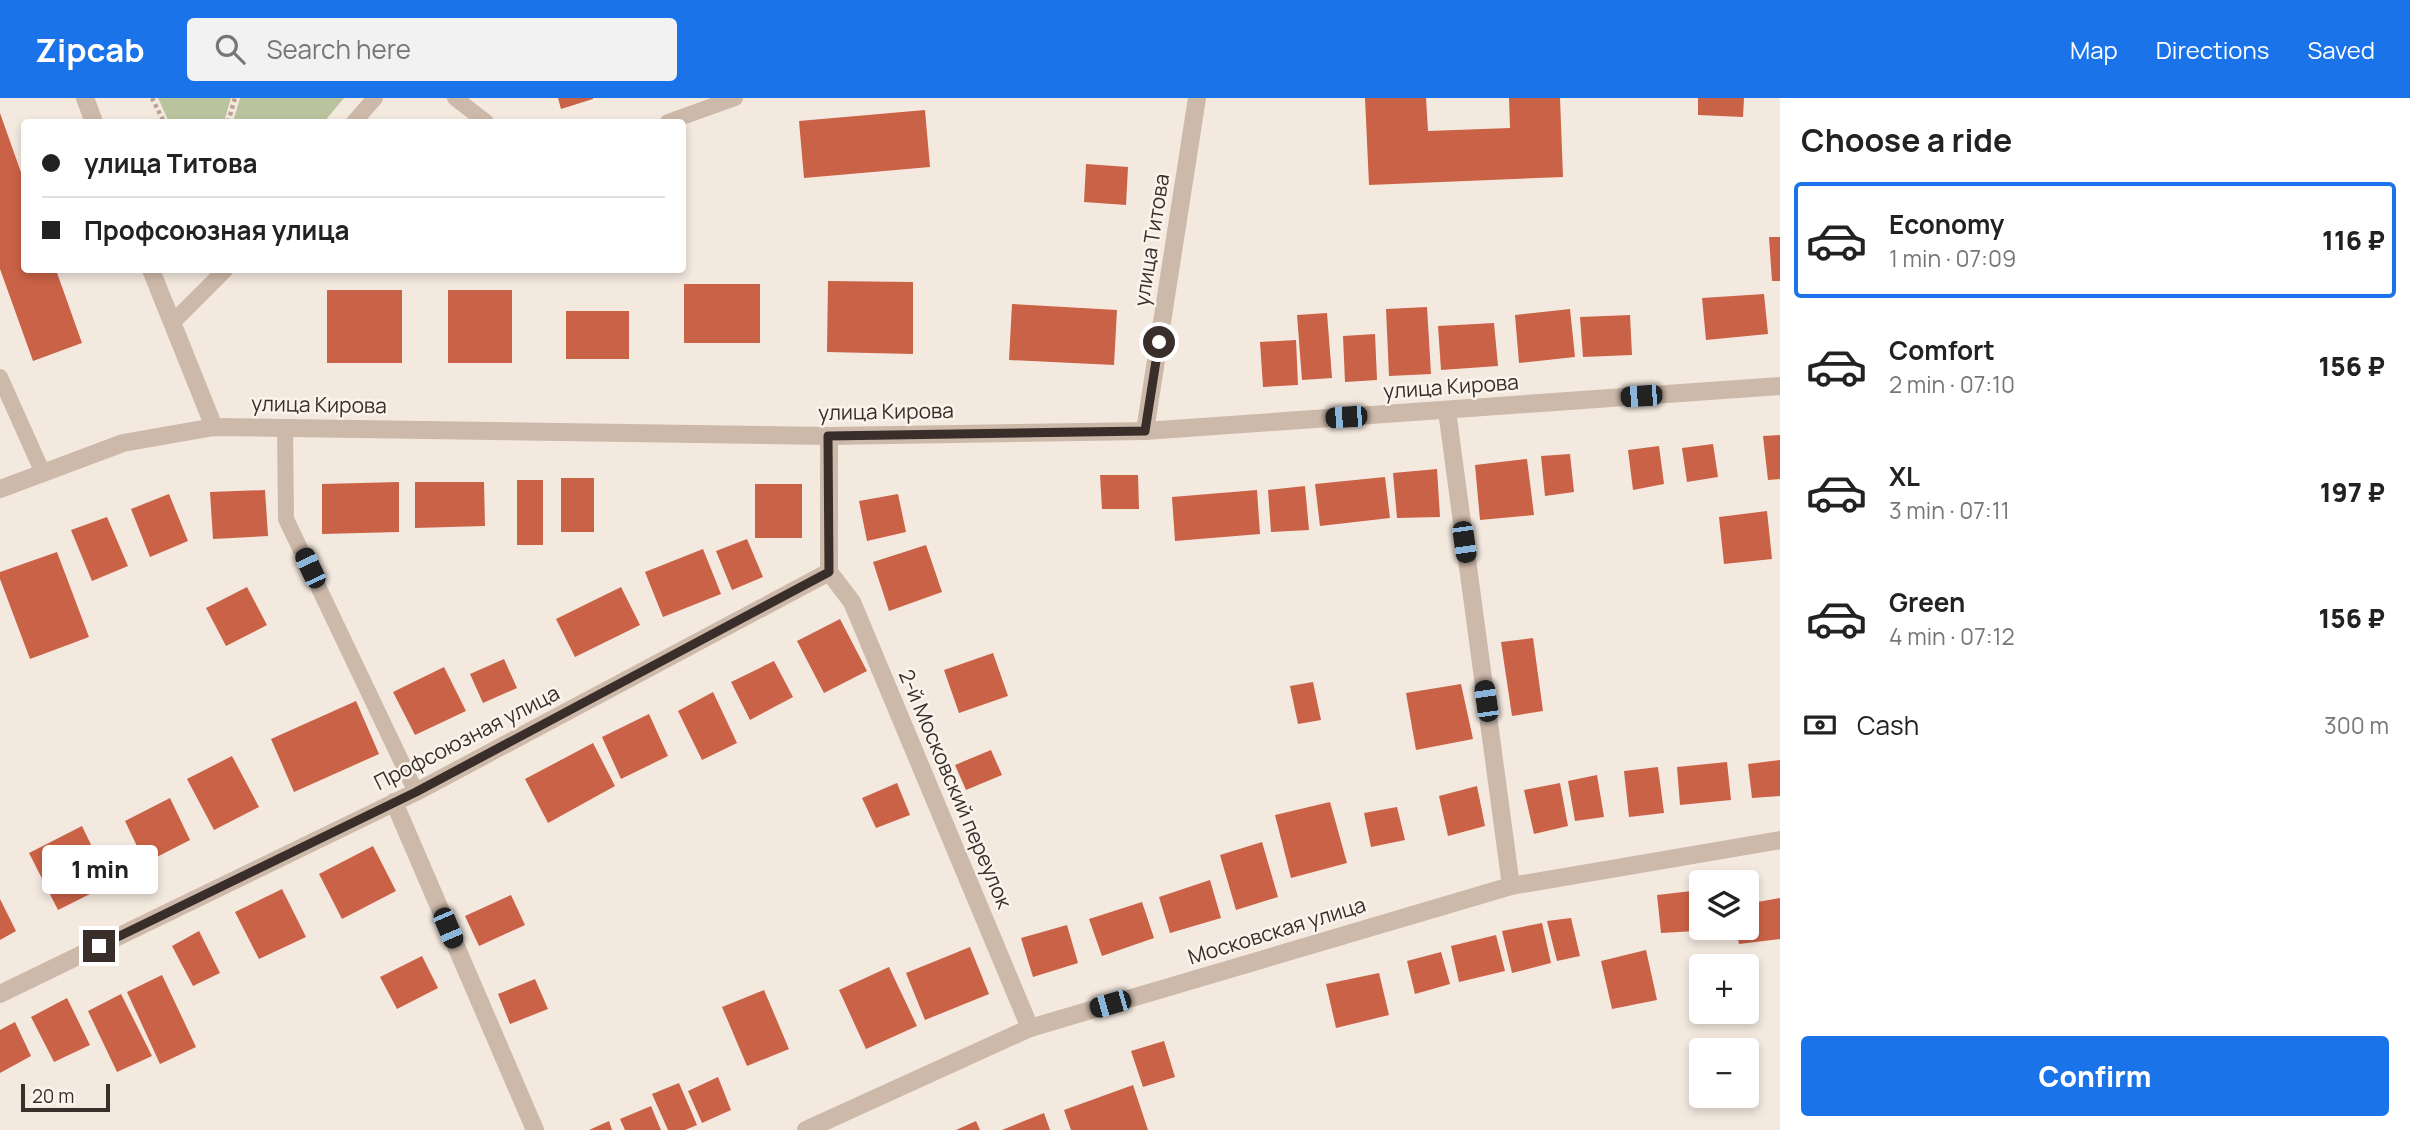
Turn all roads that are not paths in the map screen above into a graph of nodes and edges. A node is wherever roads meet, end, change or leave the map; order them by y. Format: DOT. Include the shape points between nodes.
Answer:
graph roads {
  1 [pos="85,98"];
  2 [pos="375,98"];
  3 [pos="455,98"];
  4 [pos="735,98"];
  5 [pos="1197,98"];
  6 [pos="93,119"];
  7 [pos="357,119"];
  8 [pos="482,119"];
  9 [pos="676,119"];
  10 [pos="152,273"];
  11 [pos="222,273"];
  12 [pos="172,323"];
  13 [pos="0,377"];
  14 [pos="1780,386"];
  15 [pos="1447,411"];
  16 [pos="214,427"];
  17 [pos="285,427"];
  18 [pos="1145,431"];
  19 [pos="828,436"];
  20 [pos="43,473"];
  21 [pos="0,489"];
  22 [pos="829,572"];
  23 [pos="416,792"];
  24 [pos="394,802"];
  25 [pos="1780,839"];
  26 [pos="1511,886"];
  27 [pos="0,994"];
  28 [pos="1030,1028"];
  29 [pos="535,1130"];
  30 [pos="806,1130"];
  1 -- 6 [label="street"];
  2 -- 7 [label="lane"];
  3 -- 8 [label="lane"];
  4 -- 9 [label="lane"];
  5 -- 18 [label="street, улица Титова"];
  10 -- 12 [label="street"];
  11 -- 12 [label="lane"];
  12 -- 16 [label="street"];
  13 -- 20 [label="lane"];
  14 -- 15 [label="street, улица Кирова"];
  15 -- 18 [label="street, улица Кирова"];
  15 -- 26 [label="street"];
  16 -- 17 [label="street, улица Кирова"];
  16 -- 20 [label="street, улица Кирова" via="123,443"];
  17 -- 19 [label="street, улица Кирова"];
  17 -- 23 [label="lane" via="286,519"];
  18 -- 19 [label="street, улица Кирова"];
  19 -- 22 [label="street"];
  20 -- 21 [label="street, улица Кирова"];
  22 -- 23 [label="street, Профсоюзная улица"];
  22 -- 28 [label="street, 2-й Московский переулок" via="852,602"];
  23 -- 24 [label="street, Профсоюзная улица"];
  24 -- 27 [label="street, Профсоюзная улица"];
  24 -- 29 [label="street"];
  25 -- 26 [label="street, Московская улица"];
  26 -- 28 [label="street, Московская улица"];
  28 -- 30 [label="street, Московская улица"];
}
